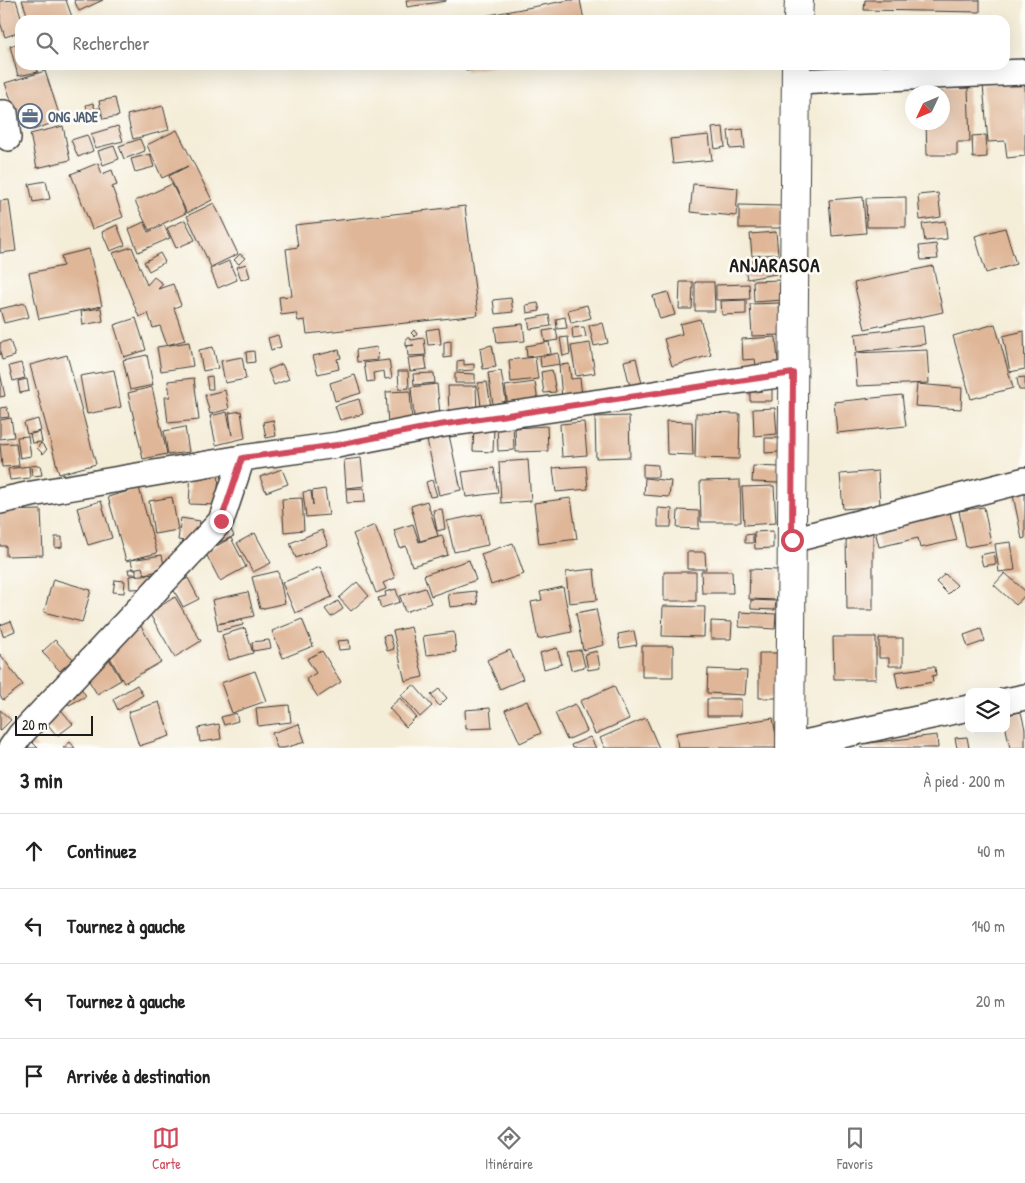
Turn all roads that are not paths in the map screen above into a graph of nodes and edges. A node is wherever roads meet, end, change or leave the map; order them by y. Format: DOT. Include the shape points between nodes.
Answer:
graph roads {
  1 [pos="799,0"];
  2 [pos="798,15"];
  3 [pos="1025,72"];
  4 [pos="796,73"];
  5 [pos="2,106"];
  6 [pos="8,138"];
  7 [pos="793,373"];
  8 [pos="242,458"];
  9 [pos="1025,480"];
  10 [pos="0,501"];
  11 [pos="792,540"];
  12 [pos="1025,697"];
  13 [pos="1010,700"];
  14 [pos="965,709"];
  15 [pos="790,747"];
  16 [pos="11,748"];
  1 -- 2 [label="main road"];
  3 -- 4 [label="street"];
  4 -- 7 [label="main road"];
  5 -- 6 [label="street"];
  7 -- 8 [label="street" via="439,425 337,445"];
  7 -- 11 [label="main road"];
  8 -- 10 [label="street"];
  8 -- 16 [label="street" via="221,521"];
  9 -- 11 [label="street"];
  11 -- 15 [label="main road"];
  12 -- 13 [label="street"];
  14 -- 15 [label="street"];
}
